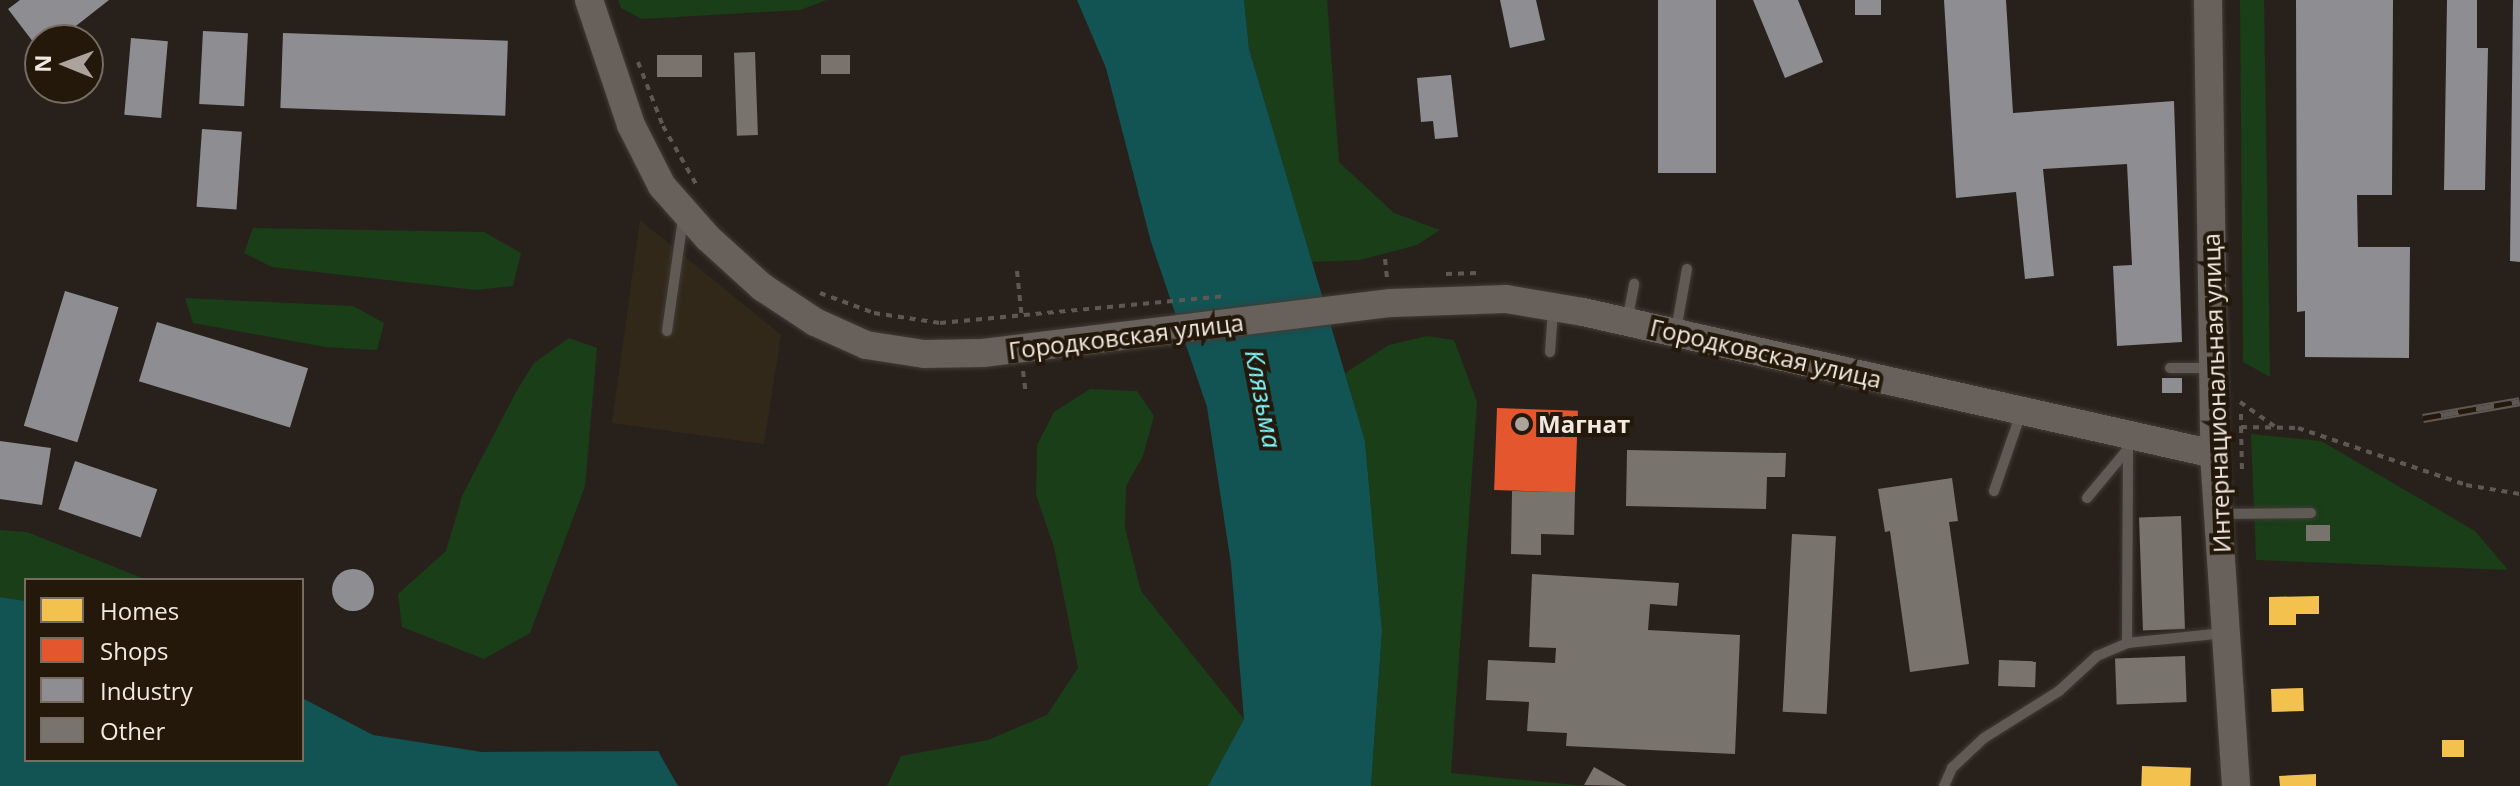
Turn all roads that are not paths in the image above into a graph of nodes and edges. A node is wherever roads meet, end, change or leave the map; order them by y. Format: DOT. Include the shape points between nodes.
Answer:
graph roads {
  1 [pos="589,0"];
  2 [pos="2208,0"];
  3 [pos="692,202"];
  4 [pos="1687,269"];
  5 [pos="1634,284"];
  6 [pos="1553,306"];
  7 [pos="1627,322"];
  8 [pos="667,331"];
  9 [pos="1676,332"];
  10 [pos="1550,352"];
  11 [pos="2170,368"];
  12 [pos="2213,368"];
  13 [pos="2022,411"];
  14 [pos="2128,442"];
  15 [pos="2214,454"];
  16 [pos="1994,491"];
  17 [pos="2087,498"];
  18 [pos="2218,513"];
  19 [pos="2311,513"];
  20 [pos="2226,633"];
  21 [pos="2127,643"];
  22 [pos="1944,786"];
  23 [pos="2236,786"];
  1 -- 3 [label="main road, Городковская улица" via="631,125 662,186"];
  2 -- 12 [label="main road, Интернациональная улица"];
  3 -- 6 [label="main road, Городковская улица" via="762,287 841,335 924,354 1023,357 1389,290"];
  3 -- 8 [label="lane"];
  4 -- 9 [label="lane"];
  5 -- 7 [label="lane"];
  6 -- 7 [label="main road, Городковская улица"];
  6 -- 10 [label="lane"];
  7 -- 9 [label="main road, Городковская улица"];
  9 -- 13 [label="main road, Городковская улица"];
  11 -- 12 [label="lane"];
  12 -- 15 [label="main road, Интернациональная улица"];
  13 -- 14 [label="main road, Городковская улица"];
  13 -- 16 [label="lane"];
  14 -- 15 [label="main road, Городковская улица"];
  14 -- 17 [label="lane"];
  14 -- 21 [label="lane"];
  15 -- 18 [label="main road, Интернациональная улица"];
  18 -- 19 [label="lane"];
  18 -- 20 [label="main road, Интернациональная улица"];
  20 -- 21 [label="lane"];
  20 -- 23 [label="main road, Интернациональная улица"];
  21 -- 22 [label="lane" via="2097,656 2059,691 1984,738 1952,768"];
}
